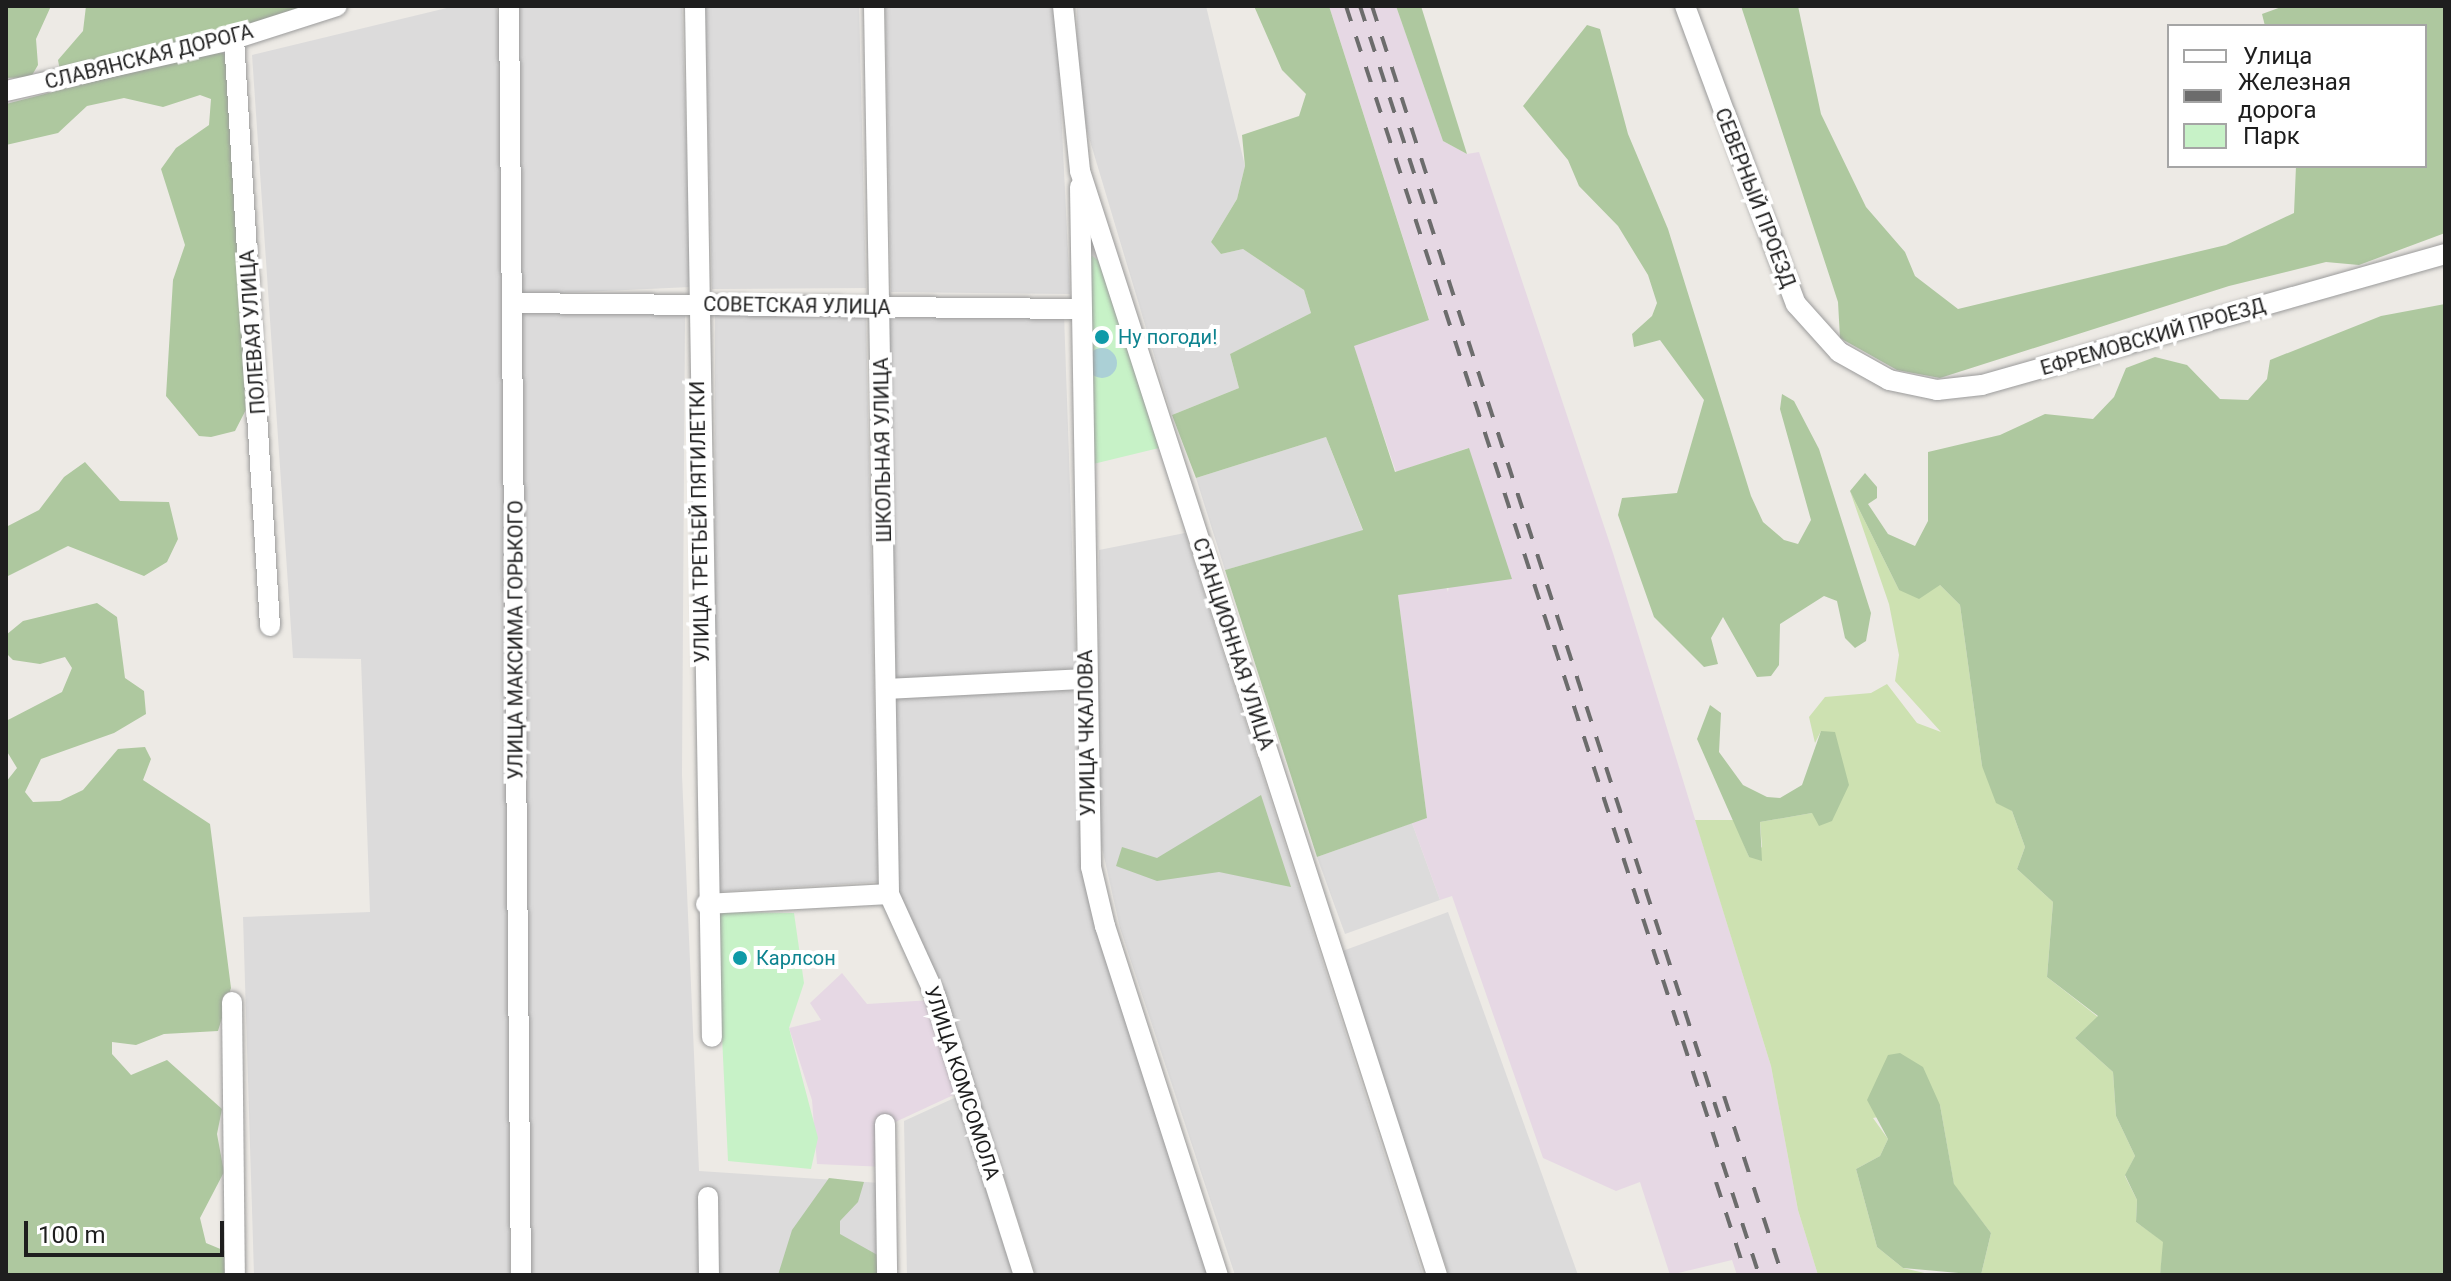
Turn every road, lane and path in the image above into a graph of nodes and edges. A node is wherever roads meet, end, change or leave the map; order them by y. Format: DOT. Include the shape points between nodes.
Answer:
graph roads {
  1 [pos="509,6"];
  2 [pos="695,6"];
  3 [pos="874,6"];
  4 [pos="1063,6"];
  5 [pos="1685,6"];
  6 [pos="324,7"];
  7 [pos="234,39"];
  8 [pos="6,91"];
  9 [pos="1080,171"];
  10 [pos="1104,243"];
  11 [pos="1080,244"];
  12 [pos="2445,254"];
  13 [pos="513,303"];
  14 [pos="698,305"];
  15 [pos="880,307"];
  16 [pos="1081,309"];
  17 [pos="1860,367"];
  18 [pos="270,626"];
  19 [pos="1086,679"];
  20 [pos="886,689"];
  21 [pos="889,894"];
  22 [pos="706,904"];
  23 [pos="232,1002"];
  24 [pos="712,1037"];
  25 [pos="885,1124"];
  26 [pos="708,1197"];
  27 [pos="235,1275"];
  28 [pos="521,1275"];
  29 [pos="709,1275"];
  30 [pos="887,1275"];
  31 [pos="1024,1275"];
  32 [pos="1218,1275"];
  33 [pos="1437,1275"];
  1 -- 13 [label="street, УЛИЦА МАКСИМА ГОРЬКОГО"];
  2 -- 14 [label="street, УЛИЦА ТРЕТЬЕЙ ПЯТИЛЕТКИ"];
  3 -- 15 [label="street, ШКОЛЬНАЯ УЛИЦА"];
  4 -- 9 [label="street, СТАНЦИОННАЯ УЛИЦА"];
  5 -- 17 [label="street, СЕВЕРНЫЙ ПРОЕЗД" via="1781,274 1818,333"];
  6 -- 7 [label="street, СЛАВЯНСКАЯ ДОРОГА"];
  7 -- 8 [label="street, СЛАВЯНСКАЯ ДОРОГА"];
  7 -- 18 [label="street, ПОЛЕВАЯ УЛИЦА"];
  9 -- 10 [label="street, СТАНЦИОННАЯ УЛИЦА"];
  9 -- 11 [label="street, УЛИЦА ЧКАЛОВА"];
  10 -- 11 [label="street"];
  10 -- 33 [label="street, СТАНЦИОННАЯ УЛИЦА"];
  11 -- 16 [label="street, УЛИЦА ЧКАЛОВА"];
  12 -- 17 [label="street, ЕФРЕМОВСКИЙ ПРОЕЗД" via="1962,389 1915,388"];
  13 -- 14 [label="street, СОВЕТСКАЯ УЛИЦА"];
  13 -- 28 [label="street, УЛИЦА МАКСИМА ГОРЬКОГО"];
  14 -- 15 [label="street, СОВЕТСКАЯ УЛИЦА"];
  14 -- 22 [label="street, УЛИЦА ТРЕТЬЕЙ ПЯТИЛЕТКИ"];
  15 -- 16 [label="street, СОВЕТСКАЯ УЛИЦА"];
  15 -- 20 [label="street, ШКОЛЬНАЯ УЛИЦА"];
  16 -- 19 [label="street, УЛИЦА ЧКАЛОВА"];
  19 -- 20 [label="street"];
  19 -- 32 [label="street, УЛИЦА ЧКАЛОВА" via="1096,894"];
  20 -- 21 [label="street, ШКОЛЬНАЯ УЛИЦА"];
  21 -- 22 [label="street"];
  21 -- 31 [label="street, УЛИЦА КОМСОМОЛА" via="935,995"];
  22 -- 24 [label="street, УЛИЦА ТРЕТЬЕЙ ПЯТИЛЕТКИ"];
  23 -- 27 [label="street"];
  25 -- 30 [label="street"];
  26 -- 29 [label="street"];
}
